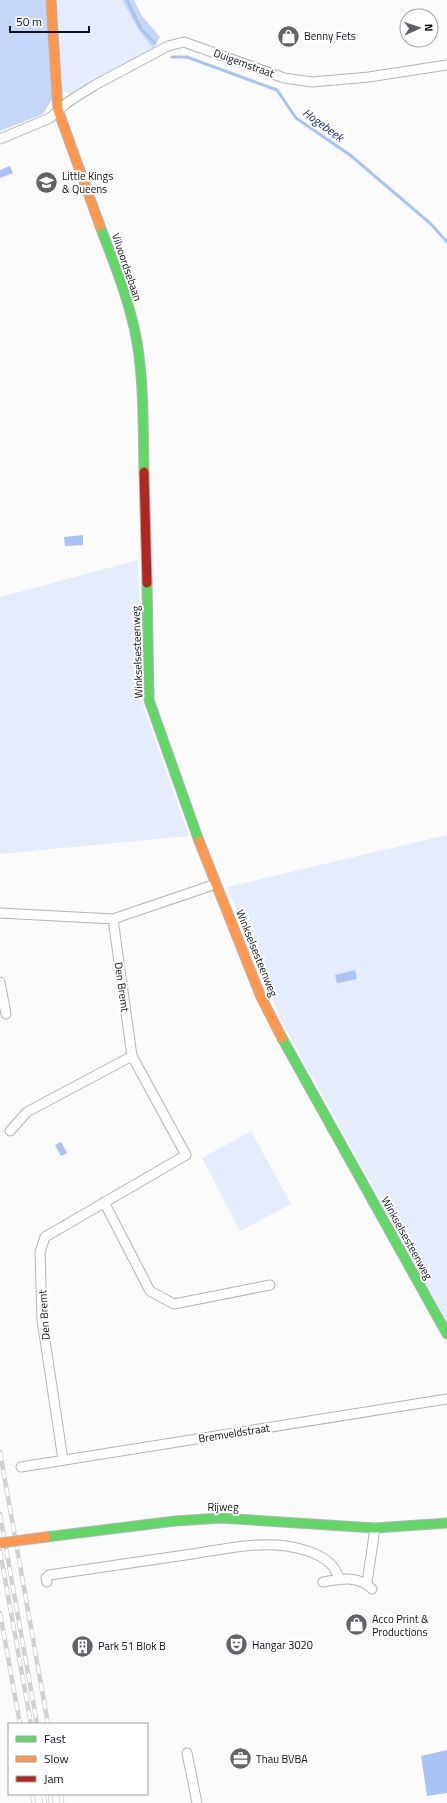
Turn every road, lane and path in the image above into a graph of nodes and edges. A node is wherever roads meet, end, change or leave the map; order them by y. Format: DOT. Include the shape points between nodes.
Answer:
graph roads {
  1 [pos="51,0"];
  2 [pos="447,65"];
  3 [pos="58,110"];
  4 [pos="0,139"];
  5 [pos="145,548"];
  6 [pos="216,884"];
  7 [pos="0,913"];
  8 [pos="113,919"];
  9 [pos="0,982"];
  10 [pos="6,1014"];
  11 [pos="132,1056"];
  12 [pos="10,1131"];
  13 [pos="104,1202"];
  14 [pos="270,1285"];
  15 [pos="447,1334"];
  16 [pos="447,1399"];
  17 [pos="63,1460"];
  18 [pos="21,1468"];
  19 [pos="447,1523"];
  20 [pos="376,1528"];
  21 [pos="0,1543"];
  22 [pos="339,1580"];
  23 [pos="47,1582"];
  24 [pos="323,1582"];
  25 [pos="187,1753"];
  26 [pos="197,1803"];
  1 -- 3 [label="street, Vilvoordsebaan"];
  2 -- 3 [label="street, Duigemstraat" via="369,77 312,82 284,78 184,42 168,46 95,86"];
  3 -- 4 [label="street, Duigemstraat" via="50,118"];
  3 -- 5 [label="street, Vilvoordsebaan" via="122,287 137,341 143,413"];
  5 -- 6 [label="street, Winkselsesteenweg" via="150,700"];
  6 -- 8 [label="street"];
  6 -- 15 [label="street, Winkselsesteenweg" via="261,997 275,1025"];
  7 -- 8 [label="street"];
  8 -- 11 [label="street, Den Bremt"];
  9 -- 10 [label="street"];
  11 -- 12 [label="street" via="27,1112"];
  11 -- 13 [label="street, Den Bremt" via="186,1155"];
  13 -- 14 [label="street" via="150,1291 174,1304"];
  13 -- 17 [label="street, Den Bremt" via="45,1237 40,1252 42,1320"];
  16 -- 17 [label="street, Bremveldstraat"];
  17 -- 18 [label="street, Bremveldstraat"];
  19 -- 20 [label="street, Rijweg"];
  20 -- 21 [label="street, Rijweg, bridge" via="221,1518 175,1521"];
  20 -- 22 [label="street" via="369,1586 355,1579"];
  22 -- 23 [label="street" via="338,1573 324,1558 275,1545 232,1548 49,1575 46,1578"];
  22 -- 24 [label="street"];
  25 -- 26 [label="street"];
}
